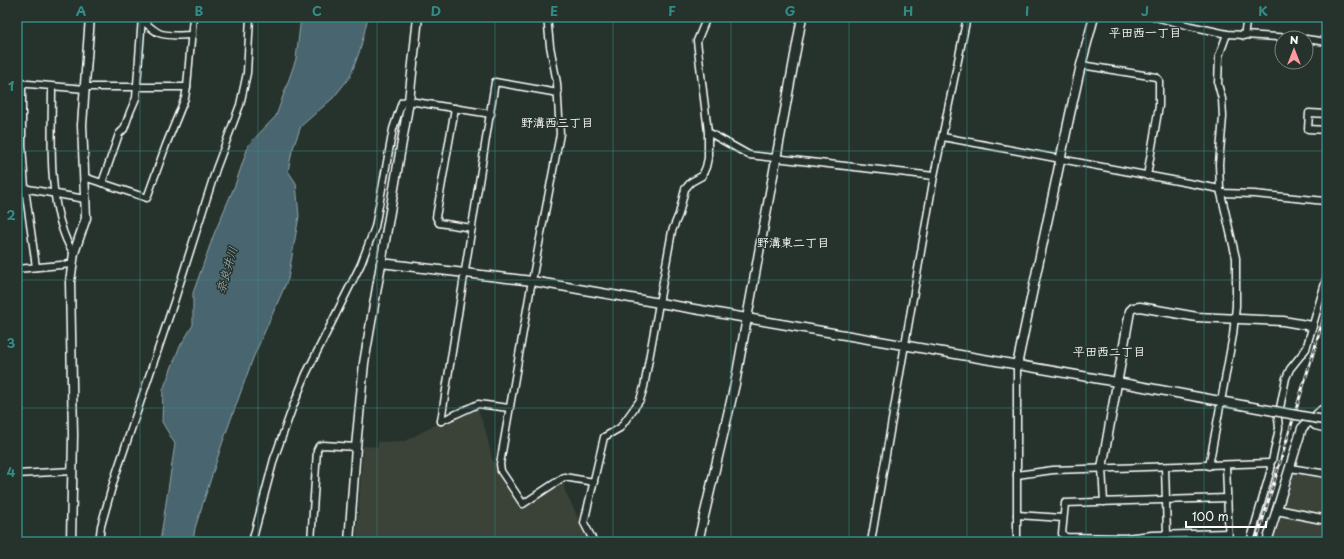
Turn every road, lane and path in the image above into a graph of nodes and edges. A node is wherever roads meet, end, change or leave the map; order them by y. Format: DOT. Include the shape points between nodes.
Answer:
graph roads {
  1 [pos="90,17"];
  2 [pos="193,17"];
  3 [pos="250,17"];
  4 [pos="418,17"];
  5 [pos="547,17"];
  6 [pos="707,17"];
  7 [pos="802,17"];
  8 [pos="968,17"];
  9 [pos="1094,17"];
  10 [pos="1155,17"];
  11 [pos="1247,17"];
  12 [pos="1327,17"];
  13 [pos="140,18"];
  14 [pos="1227,34"];
  15 [pos="192,35"];
  16 [pos="1244,36"];
  17 [pos="1327,36"];
  18 [pos="1274,37"];
  19 [pos="1314,40"];
  20 [pos="1327,42"];
  21 [pos="1081,65"];
  22 [pos="19,83"];
  23 [pos="52,86"];
  24 [pos="187,86"];
  25 [pos="137,87"];
  26 [pos="85,88"];
  27 [pos="558,93"];
  28 [pos="409,101"];
  29 [pos="455,108"];
  30 [pos="491,114"];
  31 [pos="1327,114"];
  32 [pos="1327,130"];
  33 [pos="708,132"];
  34 [pos="943,138"];
  35 [pos="777,158"];
  36 [pos="1060,160"];
  37 [pos="934,176"];
  38 [pos="1147,176"];
  39 [pos="84,177"];
  40 [pos="102,183"];
  41 [pos="17,187"];
  42 [pos="24,188"];
  43 [pos="1221,191"];
  44 [pos="54,193"];
  45 [pos="85,199"];
  46 [pos="1327,200"];
  47 [pos="472,228"];
  48 [pos="74,253"];
  49 [pos="381,263"];
  50 [pos="72,264"];
  51 [pos="36,267"];
  52 [pos="17,269"];
  53 [pos="465,272"];
  54 [pos="1327,276"];
  55 [pos="532,281"];
  56 [pos="659,303"];
  57 [pos="1235,318"];
  58 [pos="748,319"];
  59 [pos="1312,326"];
  60 [pos="905,346"];
  61 [pos="1016,365"];
  62 [pos="1117,382"];
  63 [pos="1222,396"];
  64 [pos="1220,407"];
  65 [pos="509,408"];
  66 [pos="1327,411"];
  67 [pos="1326,420"];
  68 [pos="1310,421"];
  69 [pos="1327,429"];
  70 [pos="356,447"];
  71 [pos="1270,463"];
  72 [pos="1226,465"];
  73 [pos="1210,466"];
  74 [pos="1165,467"];
  75 [pos="1102,468"];
  76 [pos="1290,468"];
  77 [pos="72,471"];
  78 [pos="17,474"];
  79 [pos="1327,474"];
  80 [pos="1017,476"];
  81 [pos="594,482"];
  82 [pos="1227,498"];
  83 [pos="1166,500"];
  84 [pos="1104,502"];
  85 [pos="1277,510"];
  86 [pos="1017,515"];
  87 [pos="1063,518"];
  88 [pos="1327,520"];
  89 [pos="1228,533"];
  90 [pos="1167,534"];
  91 [pos="71,542"];
  92 [pos="97,542"];
  93 [pos="252,542"];
  94 [pos="311,542"];
  95 [pos="350,542"];
  96 [pos="594,542"];
  97 [pos="698,542"];
  98 [pos="871,542"];
  99 [pos="1017,542"];
  100 [pos="1229,542"];
  101 [pos="1250,542"];
  102 [pos="1267,542"];
  1 -- 26 [label="street"];
  2 -- 15 [label="street"];
  3 -- 92 [label="street" via="246,73 240,105 216,169 114,480"];
  4 -- 28 [label="street"];
  5 -- 27 [label="street"];
  6 -- 33 [label="street" via="698,41"];
  7 -- 35 [label="street"];
  8 -- 34 [label="street"];
  9 -- 21 [label="street"];
  10 -- 14 [label="street"];
  11 -- 16 [label="street"];
  12 -- 17 [label="street"];
  13 -- 15 [label="street" via="159,33"];
  13 -- 25 [label="street"];
  14 -- 16 [label="street"];
  14 -- 43 [label="street" via="1219,56 1218,84 1223,117 1219,164"];
  15 -- 24 [label="street"];
  16 -- 18 [label="street"];
  19 -- 20 [label="street"];
  21 -- 36 [label="street"];
  21 -- 38 [label="street" via="1156,77 1160,80 1159,106"];
  22 -- 23 [label="street"];
  22 -- 42 [label="street"];
  23 -- 26 [label="street"];
  23 -- 44 [label="street"];
  24 -- 25 [label="street"];
  24 -- 40 [label="street" via="185,98 147,198"];
  25 -- 26 [label="street"];
  25 -- 40 [label="street" via="136,98 119,134"];
  26 -- 39 [label="street" via="82,125"];
  27 -- 30 [label="street" via="495,82"];
  27 -- 55 [label="street" via="560,134"];
  28 -- 29 [label="street"];
  28 -- 49 [label="street"];
  28 -- 93 [label="street" via="402,102 393,129 374,227 361,264 303,381 274,459"];
  29 -- 30 [label="street"];
  29 -- 47 [label="street" via="436,217 438,223"];
  30 -- 47 [label="street"];
  31 -- 32 [label="street" via="1309,113 1308,129"];
  33 -- 35 [label="street" via="750,155"];
  33 -- 56 [label="street" via="706,167 702,176 685,189 672,231"];
  34 -- 36 [label="street"];
  34 -- 37 [label="street"];
  35 -- 37 [label="street"];
  35 -- 58 [label="street"];
  36 -- 38 [label="street"];
  36 -- 61 [label="street"];
  37 -- 60 [label="street"];
  38 -- 43 [label="street"];
  39 -- 40 [label="street"];
  39 -- 45 [label="street"];
  41 -- 42 [label="street"];
  42 -- 44 [label="street"];
  42 -- 51 [label="street"];
  43 -- 46 [label="street"];
  43 -- 57 [label="street" via="1236,258"];
  44 -- 45 [label="street"];
  44 -- 48 [label="street" via="58,216 69,248"];
  45 -- 48 [label="street" via="85,224"];
  47 -- 53 [label="street"];
  48 -- 50 [label="street"];
  49 -- 53 [label="street"];
  49 -- 70 [label="street" via="364,363"];
  50 -- 51 [label="street"];
  50 -- 77 [label="street"];
  51 -- 52 [label="street"];
  53 -- 55 [label="street"];
  53 -- 65 [label="street" via="441,421 478,404"];
  54 -- 59 [label="street"];
  55 -- 56 [label="street"];
  55 -- 65 [label="street"];
  56 -- 58 [label="street"];
  56 -- 81 [label="street" via="640,400 620,428 604,437"];
  57 -- 59 [label="street"];
  57 -- 62 [label="street" via="1197,317 1133,308 1130,311"];
  57 -- 63 [label="street"];
  58 -- 60 [label="street"];
  58 -- 97 [label="street"];
  59 -- 71 [label="street" via="1306,349 1286,378 1278,418 1279,428"];
  60 -- 61 [label="street"];
  60 -- 98 [label="street"];
  61 -- 62 [label="street"];
  61 -- 80 [label="street"];
  62 -- 67 [label="street, bridge"];
  62 -- 75 [label="street"];
  64 -- 73 [label="street"];
  65 -- 81 [label="street" via="501,471 523,504 564,477"];
  66 -- 68 [label="street" via="1322,410"];
  68 -- 69 [label="street" via="1315,426"];
  68 -- 76 [label="street" via="1302,428"];
  70 -- 94 [label="street" via="323,445 317,450"];
  70 -- 95 [label="street"];
  71 -- 72 [label="street"];
  71 -- 101 [label="street" via="1271,469"];
  72 -- 73 [label="street"];
  72 -- 82 [label="street"];
  73 -- 74 [label="street"];
  74 -- 75 [label="street"];
  74 -- 83 [label="street"];
  75 -- 80 [label="street" via="1053,470"];
  75 -- 84 [label="street"];
  76 -- 79 [label="street"];
  76 -- 85 [label="street"];
  77 -- 78 [label="street"];
  77 -- 91 [label="street"];
  80 -- 86 [label="street"];
  81 -- 96 [label="street" via="584,523"];
  82 -- 83 [label="street"];
  82 -- 89 [label="street"];
  83 -- 84 [label="street"];
  83 -- 90 [label="street"];
  84 -- 87 [label="street" via="1065,504"];
  85 -- 88 [label="street"];
  85 -- 102 [label="street"];
  86 -- 87 [label="street"];
  86 -- 99 [label="street"];
  87 -- 90 [label="street" via="1062,534 1066,537 1125,538"];
  89 -- 90 [label="street"];
  89 -- 100 [label="street"];
}
